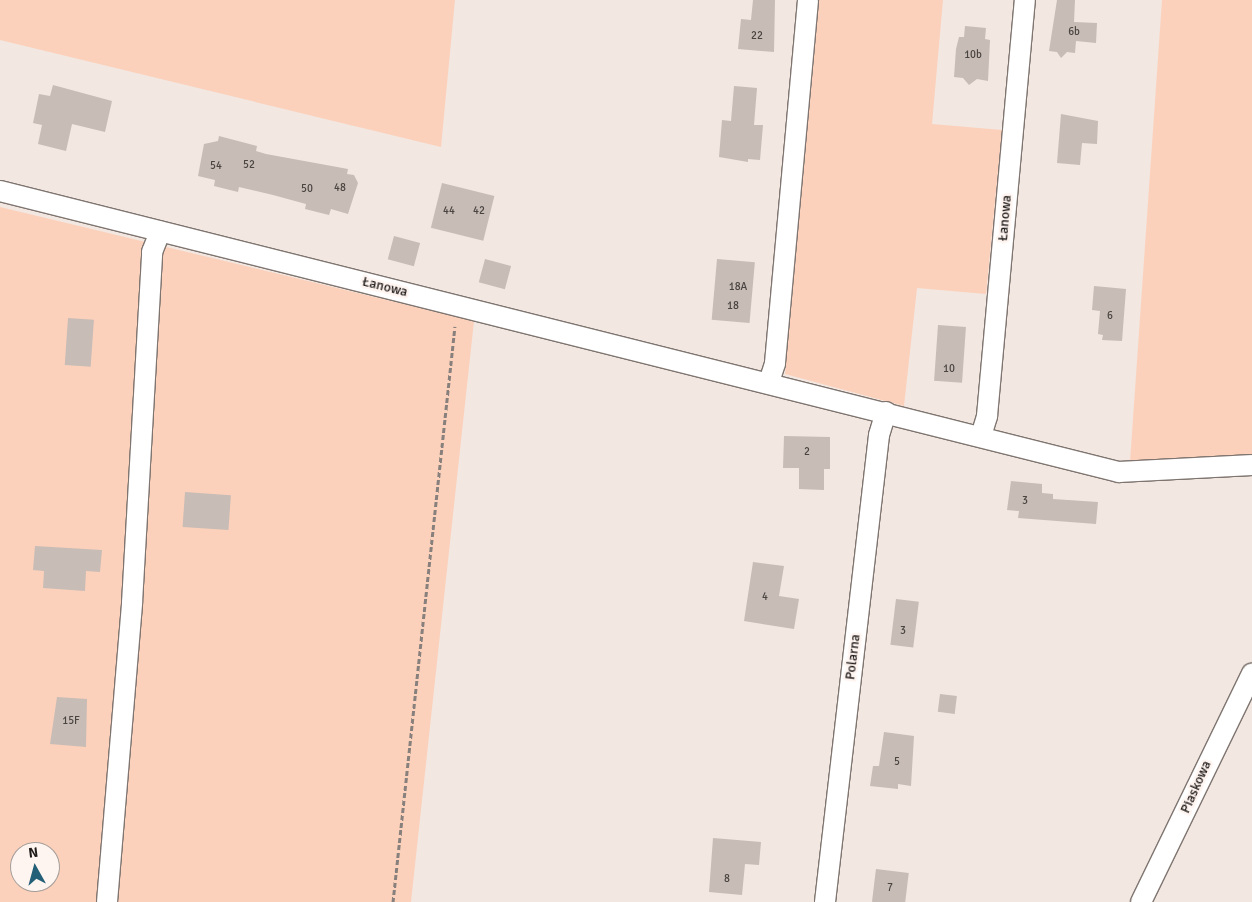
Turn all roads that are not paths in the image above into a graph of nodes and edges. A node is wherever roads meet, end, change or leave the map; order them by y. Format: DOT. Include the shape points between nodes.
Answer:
graph roads {
  1 [pos="808,0"];
  2 [pos="1025,0"];
  3 [pos="0,191"];
  4 [pos="160,232"];
  5 [pos="769,382"];
  6 [pos="886,412"];
  7 [pos="981,436"];
  8 [pos="1252,465"];
  9 [pos="1252,672"];
  10 [pos="107,902"];
  11 [pos="825,902"];
  12 [pos="1141,902"];
  1 -- 5 [label="street" via="775,363"];
  2 -- 7 [label="street, Łanowa" via="987,416"];
  3 -- 4 [label="street, Łanowa"];
  4 -- 5 [label="street, Łanowa"];
  4 -- 10 [label="street" via="152,252 132,603"];
  5 -- 6 [label="street, Łanowa"];
  6 -- 7 [label="street, Łanowa"];
  6 -- 11 [label="street, Polarna" via="879,435"];
  7 -- 8 [label="street, Łanowa" via="1119,472"];
  9 -- 12 [label="street, Piaskowa"];
}
